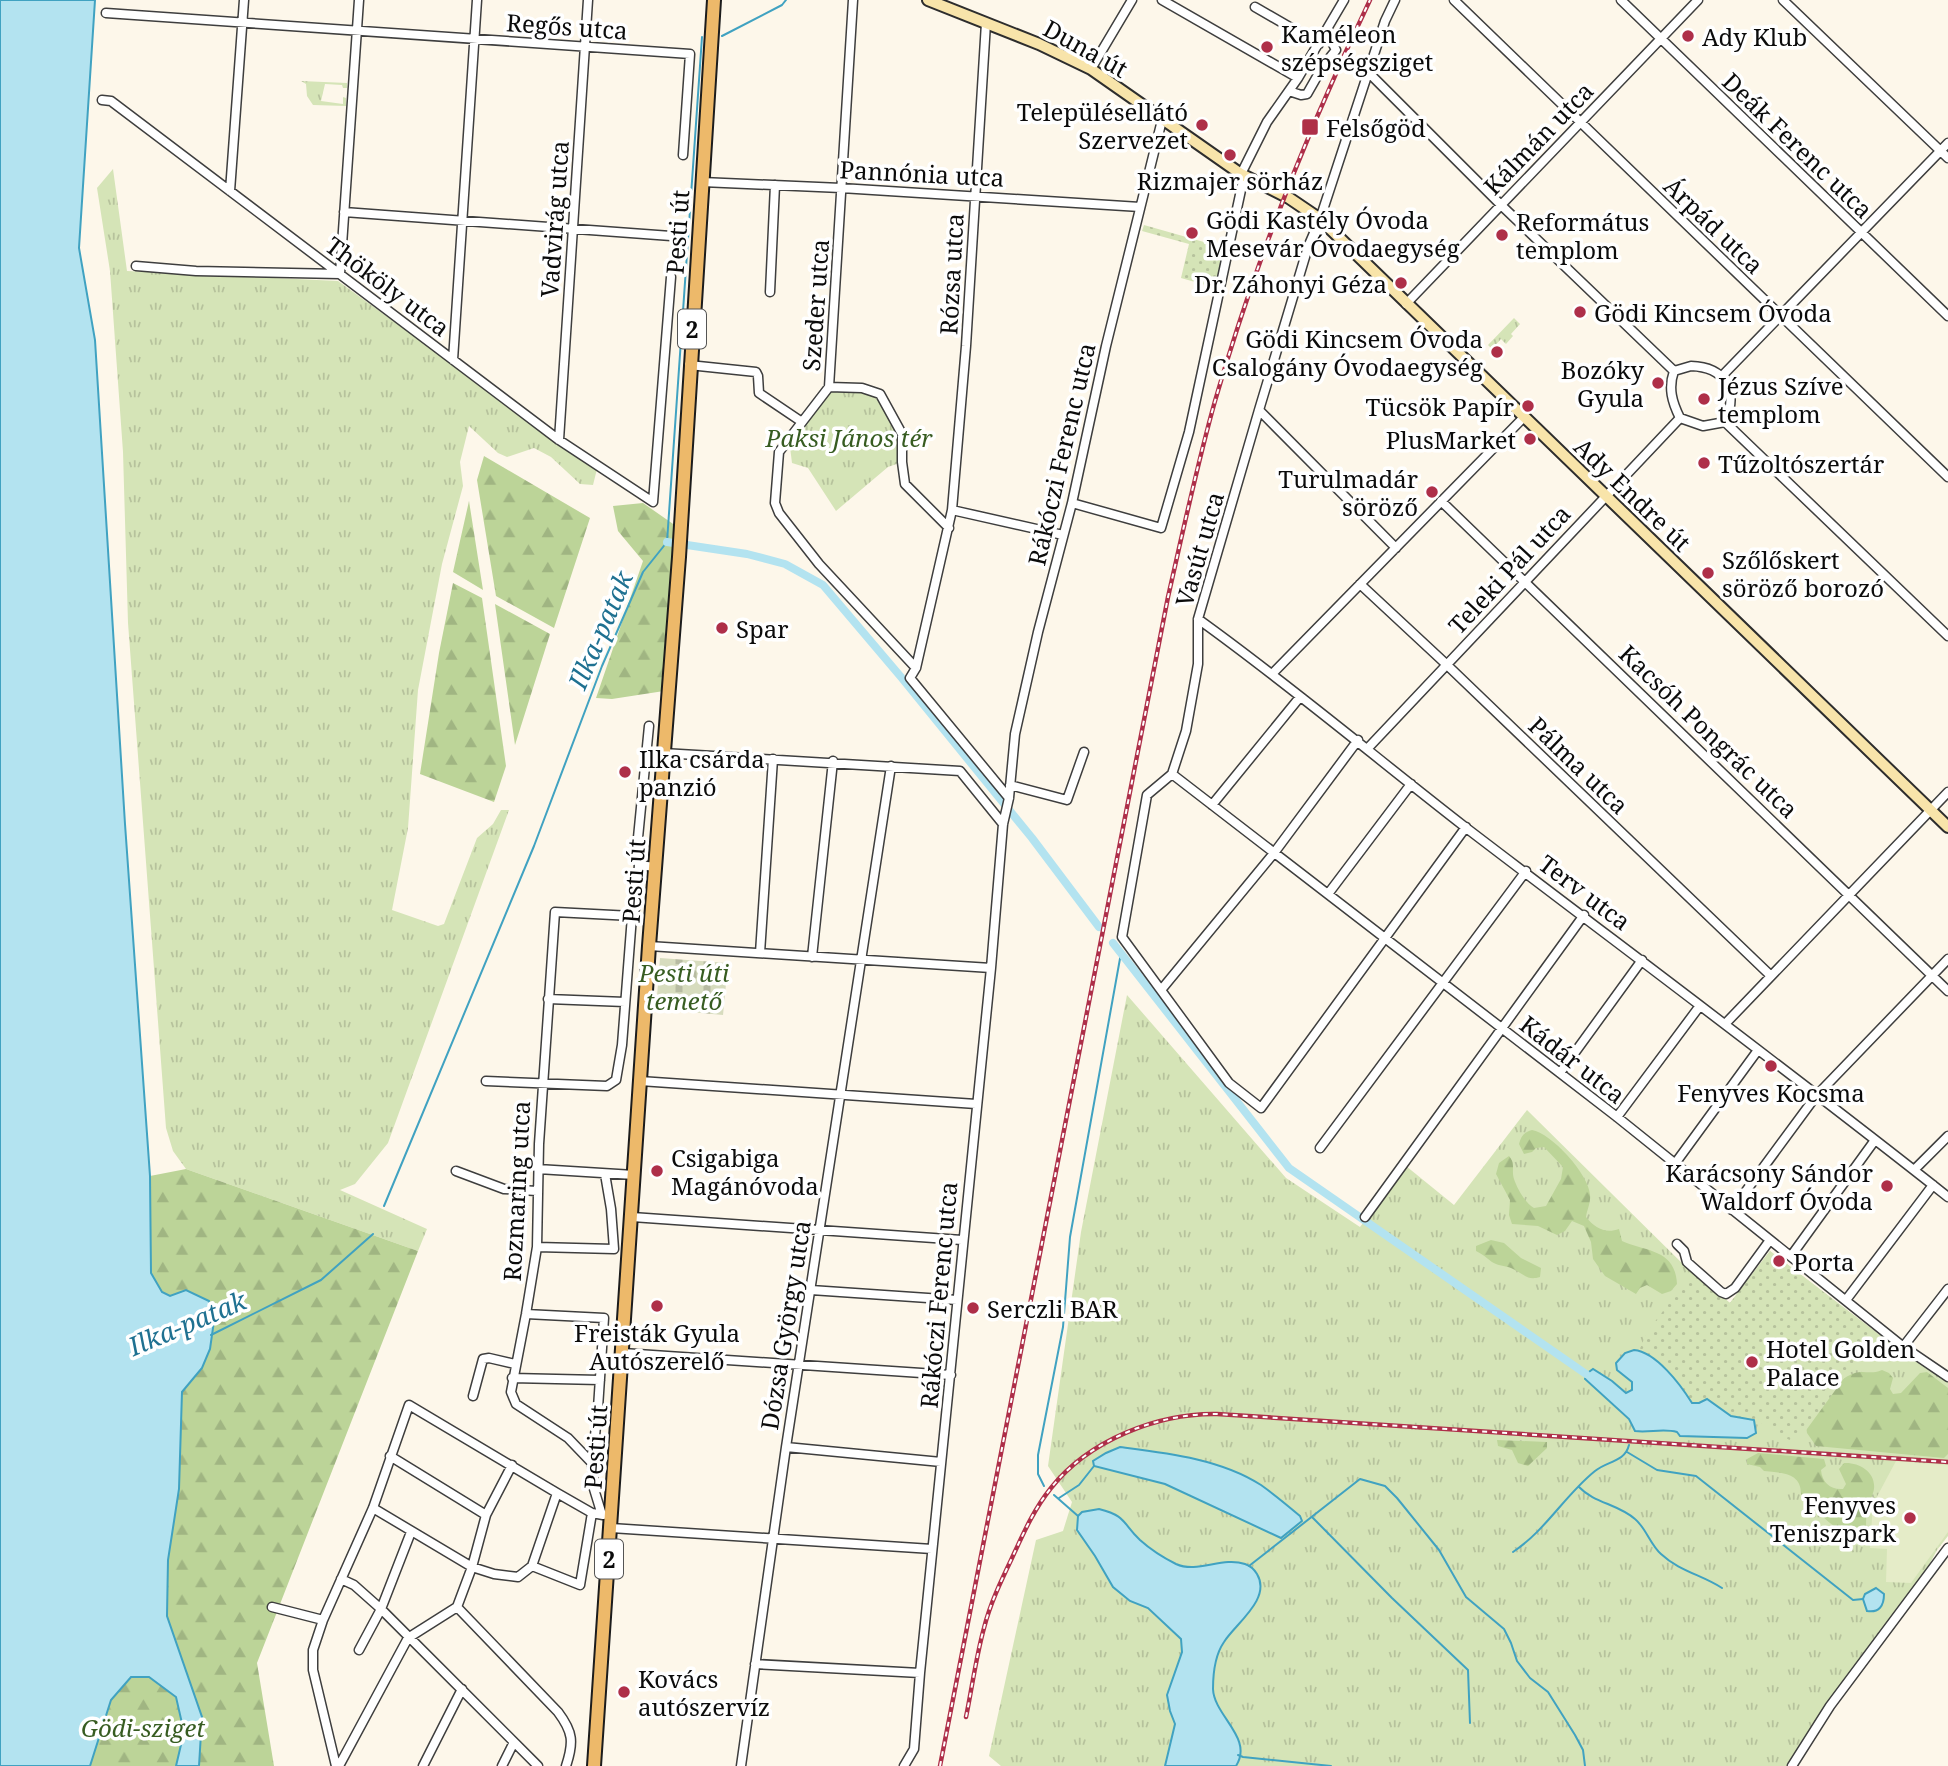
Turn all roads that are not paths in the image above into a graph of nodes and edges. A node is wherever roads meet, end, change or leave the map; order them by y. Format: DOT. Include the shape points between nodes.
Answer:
graph roads {
  1 [pos="244,0"];
  2 [pos="359,0"];
  3 [pos="477,0"];
  4 [pos="589,0"];
  5 [pos="714,0"];
  6 [pos="853,0"];
  7 [pos="928,0"];
  8 [pos="1132,0"];
  9 [pos="1162,0"];
  10 [pos="1344,0"];
  11 [pos="1395,0"];
  12 [pos="1454,0"];
  13 [pos="1621,0"];
  14 [pos="1698,0"];
  15 [pos="1783,0"];
  16 [pos="1255,7"];
  17 [pos="106,13"];
  18 [pos="242,23"];
  19 [pos="986,23"];
  20 [pos="357,30"];
  21 [pos="1326,31"];
  22 [pos="474,38"];
  23 [pos="1660,38"];
  24 [pos="1319,44"];
  25 [pos="585,46"];
  26 [pos="1091,69"];
  27 [pos="1369,73"];
  28 [pos="1298,78"];
  29 [pos="1289,91"];
  30 [pos="102,100"];
  31 [pos="1163,120"];
  32 [pos="1580,122"];
  33 [pos="1948,143"];
  34 [pos="1941,151"];
  35 [pos="683,155"];
  36 [pos="1948,158"];
  37 [pos="1243,175"];
  38 [pos="702,182"];
  39 [pos="775,185"];
  40 [pos="841,188"];
  41 [pos="230,191"];
  42 [pos="975,195"];
  43 [pos="1285,196"];
  44 [pos="1500,205"];
  45 [pos="1140,207"];
  46 [pos="344,212"];
  47 [pos="1320,219"];
  48 [pos="462,220"];
  49 [pos="573,228"];
  50 [pos="1861,233"];
  51 [pos="671,236"];
  52 [pos="136,266"];
  53 [pos="340,274"];
  54 [pos="671,277"];
  55 [pos="770,292"];
  56 [pos="1406,304"];
  57 [pos="1779,316"];
  58 [pos="1948,316"];
  59 [pos="453,360"];
  60 [pos="689,365"];
  61 [pos="1674,371"];
  62 [pos="1722,376"];
  63 [pos="829,387"];
  64 [pos="1259,410"];
  65 [pos="1524,418"];
  66 [pos="1680,418"];
  67 [pos="802,422"];
  68 [pos="1725,422"];
  69 [pos="559,440"];
  70 [pos="1948,477"];
  71 [pos="1605,496"];
  72 [pos="1441,501"];
  73 [pos="1072,503"];
  74 [pos="952,510"];
  75 [pos="949,527"];
  76 [pos="1063,535"];
  77 [pos="1396,548"];
  78 [pos="1526,581"];
  79 [pos="1360,584"];
  80 [pos="1198,619"];
  81 [pos="1948,636"];
  82 [pos="1446,664"];
  83 [pos="916,668"];
  84 [pos="1273,673"];
  85 [pos="1300,697"];
  86 [pos="649,726"];
  87 [pos="1357,740"];
  88 [pos="1368,748"];
  89 [pos="663,752"];
  90 [pos="1084,752"];
  91 [pos="773,759"];
  92 [pos="833,761"];
  93 [pos="891,766"];
  94 [pos="1172,774"];
  95 [pos="1411,783"];
  96 [pos="1010,785"];
  97 [pos="1948,792"];
  98 [pos="1009,798"];
  99 [pos="1212,805"];
  100 [pos="1931,810"];
  101 [pos="1003,824"];
  102 [pos="1466,827"];
  103 [pos="1948,827"];
  104 [pos="1274,853"];
  105 [pos="639,865"];
  106 [pos="655,867"];
  107 [pos="1526,871"];
  108 [pos="1850,893"];
  109 [pos="1328,894"];
  110 [pos="1584,915"];
  111 [pos="632,916"];
  112 [pos="1386,940"];
  113 [pos="649,946"];
  114 [pos="760,953"];
  115 [pos="812,957"];
  116 [pos="862,959"];
  117 [pos="1948,959"];
  118 [pos="1642,960"];
  119 [pos="990,968"];
  120 [pos="1770,975"];
  121 [pos="1932,975"];
  122 [pos="1443,984"];
  123 [pos="1161,990"];
  124 [pos="1948,990"];
  125 [pos="548,999"];
  126 [pos="625,1002"];
  127 [pos="1699,1007"];
  128 [pos="1724,1024"];
  129 [pos="1502,1029"];
  130 [pos="1758,1051"];
  131 [pos="1560,1073"];
  132 [pos="486,1080"];
  133 [pos="640,1081"];
  134 [pos="542,1084"];
  135 [pos="840,1095"];
  136 [pos="1816,1096"];
  137 [pos="976,1104"];
  138 [pos="1617,1117"];
  139 [pos="1948,1136"];
  140 [pos="1875,1140"];
  141 [pos="1320,1148"];
  142 [pos="1674,1165"];
  143 [pos="538,1168"];
  144 [pos="1914,1170"];
  145 [pos="456,1171"];
  146 [pos="605,1174"];
  147 [pos="634,1175"];
  148 [pos="1933,1185"];
  149 [pos="537,1191"];
  150 [pos="1948,1197"];
  151 [pos="1732,1210"];
  152 [pos="632,1217"];
  153 [pos="1365,1217"];
  154 [pos="820,1229"];
  155 [pos="962,1240"];
  156 [pos="1770,1240"];
  157 [pos="1677,1244"];
  158 [pos="537,1247"];
  159 [pos="1791,1256"];
  160 [pos="1948,1289"];
  161 [pos="811,1290"];
  162 [pos="957,1300"];
  163 [pos="1846,1300"];
  164 [pos="526,1314"];
  165 [pos="1903,1347"];
  166 [pos="623,1353"];
  167 [pos="515,1364"];
  168 [pos="800,1365"];
  169 [pos="951,1375"];
  170 [pos="1948,1377"];
  171 [pos="512,1378"];
  172 [pos="600,1380"];
  173 [pos="473,1396"];
  174 [pos="786,1447"];
  175 [pos="390,1456"];
  176 [pos="592,1462"];
  177 [pos="941,1462"];
  178 [pos="512,1465"];
  179 [pos="557,1493"];
  180 [pos="373,1508"];
  181 [pos="592,1513"];
  182 [pos="485,1515"];
  183 [pos="608,1520"];
  184 [pos="411,1532"];
  185 [pos="774,1538"];
  186 [pos="1948,1548"];
  187 [pos="932,1549"];
  188 [pos="533,1566"];
  189 [pos="472,1567"];
  190 [pos="341,1579"];
  191 [pos="272,1607"];
  192 [pos="457,1607"];
  193 [pos="381,1609"];
  194 [pos="323,1620"];
  195 [pos="408,1638"];
  196 [pos="359,1650"];
  197 [pos="755,1664"];
  198 [pos="920,1673"];
  199 [pos="462,1689"];
  200 [pos="514,1742"];
  201 [pos="337,1766"];
  202 [pos="423,1766"];
  203 [pos="502,1766"];
  204 [pos="538,1766"];
  205 [pos="566,1766"];
  206 [pos="594,1766"];
  207 [pos="741,1766"];
  208 [pos="904,1766"];
  209 [pos="1792,1766"];
  1 -- 18 [label="street"];
  2 -- 20 [label="street"];
  3 -- 22 [label="street"];
  4 -- 25 [label="street, Vadvirág utca"];
  5 -- 38 [label="main road, Pesti út / 2"];
  6 -- 40 [label="street, Szeder utca"];
  7 -- 19 [label="street, Duna út"];
  8 -- 26 [label="street"];
  9 -- 28 [label="street"];
  10 -- 21 [label="street"];
  11 -- 27 [label="street, Vasút utca"];
  12 -- 32 [label="street, Árpád utca"];
  13 -- 23 [label="street, Deák Ferenc utca"];
  14 -- 23 [label="street, Kálmán utca"];
  15 -- 34 [label="street"];
  16 -- 24 [label="street"];
  17 -- 18 [label="street, Regős utca"];
  18 -- 20 [label="street, Regős utca"];
  18 -- 41 [label="street"];
  19 -- 26 [label="street, Duna út"];
  19 -- 42 [label="street, Rózsa utca"];
  20 -- 22 [label="street, Regős utca"];
  20 -- 46 [label="street"];
  21 -- 24 [label="street"];
  21 -- 29 [label="street" via="1336,50 1332,57 1307,94"];
  22 -- 25 [label="street, Regős utca"];
  22 -- 48 [label="street"];
  23 -- 32 [label="street, Kálmán utca"];
  23 -- 50 [label="street, Deák Ferenc utca"];
  24 -- 28 [label="street"];
  25 -- 35 [label="street, Regős utca" via="690,54"];
  25 -- 49 [label="street, Vadvirág utca"];
  26 -- 31 [label="street, Duna út"];
  27 -- 44 [label="street"];
  27 -- 47 [label="street, Vasút utca"];
  28 -- 29 [label="street"];
  29 -- 37 [label="street" via="1267,122"];
  30 -- 41 [label="street, Thököly utca" via="111,101"];
  31 -- 37 [label="street, Duna út"];
  31 -- 45 [label="street, Rákóczi Ferenc utca"];
  32 -- 44 [label="street, Kálmán utca"];
  32 -- 57 [label="street, Árpád utca"];
  33 -- 34 [label="street"];
  34 -- 36 [label="street"];
  34 -- 50 [label="street"];
  37 -- 43 [label="street, Duna út"];
  37 -- 73 [label="street" via="1189,432 1161,528"];
  38 -- 39 [label="street, Pannónia utca"];
  38 -- 60 [label="main road, Pesti út / 2"];
  39 -- 40 [label="street, Pannónia utca"];
  39 -- 55 [label="street"];
  40 -- 42 [label="street, Pannónia utca"];
  40 -- 63 [label="street, Szeder utca"];
  41 -- 53 [label="street, Thököly utca"];
  42 -- 45 [label="street, Pannónia utca"];
  42 -- 74 [label="street, Rózsa utca"];
  43 -- 47 [label="street, Ady Endre út"];
  44 -- 56 [label="street, Kálmán utca"];
  44 -- 61 [label="street"];
  45 -- 73 [label="street, Rákóczi Ferenc utca"];
  46 -- 48 [label="street"];
  46 -- 53 [label="street"];
  47 -- 56 [label="street, Ady Endre út"];
  47 -- 64 [label="street, Vasút utca"];
  48 -- 49 [label="street"];
  48 -- 59 [label="street"];
  49 -- 51 [label="street"];
  49 -- 69 [label="street, Vadvirág utca"];
  50 -- 57 [label="street"];
  50 -- 58 [label="street, Deák Ferenc utca"];
  52 -- 53 [label="street"];
  53 -- 59 [label="street, Thököly utca"];
  54 -- 69 [label="street, Thököly utca" via="653,502"];
  56 -- 65 [label="street, Ady Endre út"];
  57 -- 62 [label="street"];
  57 -- 70 [label="street, Árpád utca"];
  59 -- 69 [label="street, Thököly utca"];
  60 -- 67 [label="street" via="755,372 759,393"];
  60 -- 89 [label="main road, Pesti út / 2"];
  61 -- 62 [label="street" via="1704,366"];
  61 -- 66 [label="street" via="1670,384"];
  62 -- 68 [label="street" via="1731,404"];
  63 -- 67 [label="street, Szeder utca"];
  63 -- 75 [label="street" via="880,394 902,434 905,484"];
  64 -- 77 [label="street"];
  64 -- 80 [label="street, Vasút utca"];
  65 -- 71 [label="street, Ady Endre út"];
  65 -- 72 [label="street"];
  66 -- 68 [label="street" via="1703,426"];
  66 -- 71 [label="street, Teleki Pál utca"];
  67 -- 83 [label="street, Szeder utca" via="779,452 775,507 819,564"];
  68 -- 81 [label="street"];
  71 -- 78 [label="street, Teleki Pál utca"];
  71 -- 100 [label="street, Ady Endre út"];
  72 -- 77 [label="street"];
  72 -- 78 [label="street, Kacsóh Pongrác utca"];
  73 -- 76 [label="street, Rákóczi Ferenc utca"];
  74 -- 75 [label="street, Rózsa utca"];
  74 -- 76 [label="street"];
  75 -- 83 [label="street, Rózsa utca"];
  76 -- 96 [label="street, Rákóczi Ferenc utca" via="1027,676"];
  77 -- 79 [label="street"];
  78 -- 82 [label="street, Teleki Pál utca"];
  78 -- 108 [label="street, Kacsóh Pongrác utca"];
  79 -- 82 [label="street, Pálma utca"];
  79 -- 84 [label="street"];
  80 -- 84 [label="street, Terv utca"];
  80 -- 94 [label="street, Vasút utca" via="1198,664 1186,731"];
  82 -- 88 [label="street, Teleki Pál utca"];
  82 -- 120 [label="street, Pálma utca"];
  83 -- 98 [label="street" via="910,678"];
  84 -- 85 [label="street, Terv utca"];
  85 -- 87 [label="street, Terv utca"];
  85 -- 99 [label="street"];
  86 -- 105 [label="street, Pesti út"];
  87 -- 88 [label="street, Terv utca"];
  87 -- 104 [label="street"];
  88 -- 95 [label="street, Terv utca"];
  89 -- 91 [label="street"];
  89 -- 106 [label="main road, Pesti út / 2"];
  90 -- 96 [label="street" via="1067,800"];
  91 -- 92 [label="street"];
  91 -- 114 [label="street"];
  92 -- 93 [label="street"];
  92 -- 115 [label="street"];
  93 -- 101 [label="street" via="960,771"];
  93 -- 116 [label="street, Dózsa György utca"];
  94 -- 99 [label="street, Kádár utca"];
  94 -- 123 [label="street, Vasút utca" via="1147,795 1122,937"];
  95 -- 102 [label="street, Terv utca"];
  95 -- 109 [label="street"];
  96 -- 98 [label="street, Rákóczi Ferenc utca"];
  97 -- 100 [label="street"];
  98 -- 101 [label="street, Rákóczi Ferenc utca"];
  99 -- 104 [label="street, Kádár utca"];
  100 -- 103 [label="street, Ady Endre út"];
  100 -- 108 [label="street"];
  101 -- 119 [label="street, Rákóczi Ferenc utca"];
  102 -- 107 [label="street, Terv utca"];
  102 -- 112 [label="street"];
  104 -- 109 [label="street, Kádár utca"];
  104 -- 123 [label="street"];
  105 -- 106 [label="street"];
  105 -- 111 [label="street, Pesti út"];
  106 -- 113 [label="main road, Pesti út / 2"];
  107 -- 110 [label="street, Terv utca"];
  107 -- 122 [label="street"];
  108 -- 120 [label="street"];
  108 -- 121 [label="street, Kacsóh Pongrác utca"];
  109 -- 112 [label="street, Kádár utca"];
  110 -- 118 [label="street, Terv utca"];
  110 -- 129 [label="street"];
  111 -- 125 [label="street, Rozmaring utca" via="555,912"];
  111 -- 126 [label="street, Pesti út"];
  112 -- 122 [label="street, Kádár utca"];
  112 -- 123 [label="street, Vasút utca" via="1261,1108 1229,1083"];
  113 -- 114 [label="street"];
  113 -- 133 [label="main road, Pesti út / 2"];
  114 -- 115 [label="street"];
  115 -- 116 [label="street"];
  116 -- 119 [label="street"];
  116 -- 135 [label="street, Dózsa György utca"];
  117 -- 121 [label="street"];
  118 -- 127 [label="street, Terv utca"];
  118 -- 131 [label="street"];
  119 -- 137 [label="street, Rákóczi Ferenc utca"];
  120 -- 128 [label="street"];
  121 -- 124 [label="street, Kacsóh Pongrác utca"];
  121 -- 136 [label="street"];
  122 -- 129 [label="street, Kádár utca"];
  122 -- 141 [label="street"];
  125 -- 126 [label="street"];
  125 -- 134 [label="street, Rozmaring utca"];
  126 -- 134 [label="street, Pesti út" via="622,1045 612,1084"];
  127 -- 128 [label="street, Terv utca"];
  127 -- 138 [label="street"];
  128 -- 130 [label="street, Terv utca"];
  129 -- 131 [label="street, Kádár utca"];
  129 -- 153 [label="street"];
  130 -- 136 [label="street, Terv utca"];
  130 -- 142 [label="street"];
  131 -- 138 [label="street, Kádár utca"];
  132 -- 134 [label="street"];
  133 -- 135 [label="street"];
  133 -- 147 [label="main road, Pesti út / 2"];
  134 -- 143 [label="street, Rozmaring utca"];
  135 -- 137 [label="street"];
  135 -- 154 [label="street, Dózsa György utca"];
  136 -- 140 [label="street, Terv utca"];
  136 -- 151 [label="street"];
  137 -- 155 [label="street, Rákóczi Ferenc utca"];
  138 -- 142 [label="street, Kádár utca"];
  139 -- 144 [label="street"];
  140 -- 144 [label="street, Terv utca"];
  140 -- 159 [label="street"];
  142 -- 151 [label="street, Kádár utca"];
  143 -- 146 [label="street"];
  143 -- 149 [label="street, Rozmaring utca"];
  144 -- 148 [label="street, Terv utca"];
  145 -- 149 [label="street" via="504,1189"];
  146 -- 147 [label="street"];
  146 -- 158 [label="street" via="614,1248"];
  147 -- 152 [label="main road, Pesti út / 2"];
  148 -- 150 [label="street, Terv utca"];
  148 -- 163 [label="street"];
  149 -- 158 [label="street, Rozmaring utca"];
  151 -- 156 [label="street, Kádár utca"];
  152 -- 154 [label="street"];
  152 -- 166 [label="main road, Pesti út / 2"];
  154 -- 155 [label="street"];
  154 -- 161 [label="street, Dózsa György utca"];
  155 -- 162 [label="street, Rákóczi Ferenc utca"];
  156 -- 157 [label="street" via="1726,1294 1687,1262"];
  156 -- 159 [label="street, Kádár utca"];
  158 -- 164 [label="street, Rozmaring utca"];
  159 -- 163 [label="street, Kádár utca"];
  160 -- 165 [label="street"];
  161 -- 162 [label="street"];
  161 -- 168 [label="street, Dózsa György utca"];
  162 -- 169 [label="street, Rákóczi Ferenc utca"];
  163 -- 165 [label="street, Kádár utca"];
  164 -- 167 [label="street, Rozmaring utca"];
  164 -- 172 [label="street, Pesti út" via="604,1318"];
  165 -- 170 [label="street, Kádár utca"];
  166 -- 168 [label="street"];
  166 -- 183 [label="main road, Pesti út / 2"];
  167 -- 171 [label="street, Rozmaring utca"];
  167 -- 173 [label="street" via="484,1359"];
  168 -- 169 [label="street"];
  168 -- 174 [label="street, Dózsa György utca"];
  169 -- 177 [label="street, Rákóczi Ferenc utca"];
  171 -- 172 [label="street"];
  171 -- 176 [label="street" via="516,1404 568,1438"];
  172 -- 176 [label="street, Pesti út"];
  174 -- 177 [label="street"];
  174 -- 185 [label="street, Dózsa György utca"];
  175 -- 178 [label="street" via="409,1405"];
  175 -- 180 [label="street"];
  175 -- 182 [label="street"];
  176 -- 183 [label="street" via="594,1489"];
  177 -- 187 [label="street, Rákóczi Ferenc utca"];
  178 -- 179 [label="street"];
  178 -- 182 [label="street"];
  179 -- 181 [label="street"];
  179 -- 188 [label="street"];
  180 -- 184 [label="street"];
  180 -- 190 [label="street"];
  181 -- 183 [label="street"];
  181 -- 188 [label="street" via="580,1585"];
  182 -- 189 [label="street"];
  183 -- 185 [label="street"];
  183 -- 206 [label="main road, Pesti út / 2"];
  184 -- 189 [label="street"];
  184 -- 193 [label="street"];
  185 -- 187 [label="street"];
  185 -- 197 [label="street, Dózsa György utca"];
  186 -- 209 [label="street" via="1830,1706"];
  187 -- 198 [label="street, Rákóczi Ferenc utca"];
  188 -- 189 [label="street" via="518,1577"];
  189 -- 192 [label="street"];
  190 -- 193 [label="street"];
  190 -- 194 [label="street"];
  191 -- 194 [label="street"];
  192 -- 195 [label="street"];
  192 -- 205 [label="street" via="569,1726 572,1746"];
  193 -- 195 [label="street"];
  193 -- 196 [label="street"];
  194 -- 201 [label="street" via="313,1650 313,1670"];
  195 -- 199 [label="street"];
  195 -- 201 [label="street"];
  197 -- 198 [label="street"];
  197 -- 207 [label="street, Dózsa György utca"];
  198 -- 208 [label="street, Rákóczi Ferenc utca" via="914,1749"];
  199 -- 200 [label="street"];
  199 -- 202 [label="street"];
  200 -- 203 [label="street"];
  200 -- 204 [label="street"];
}
